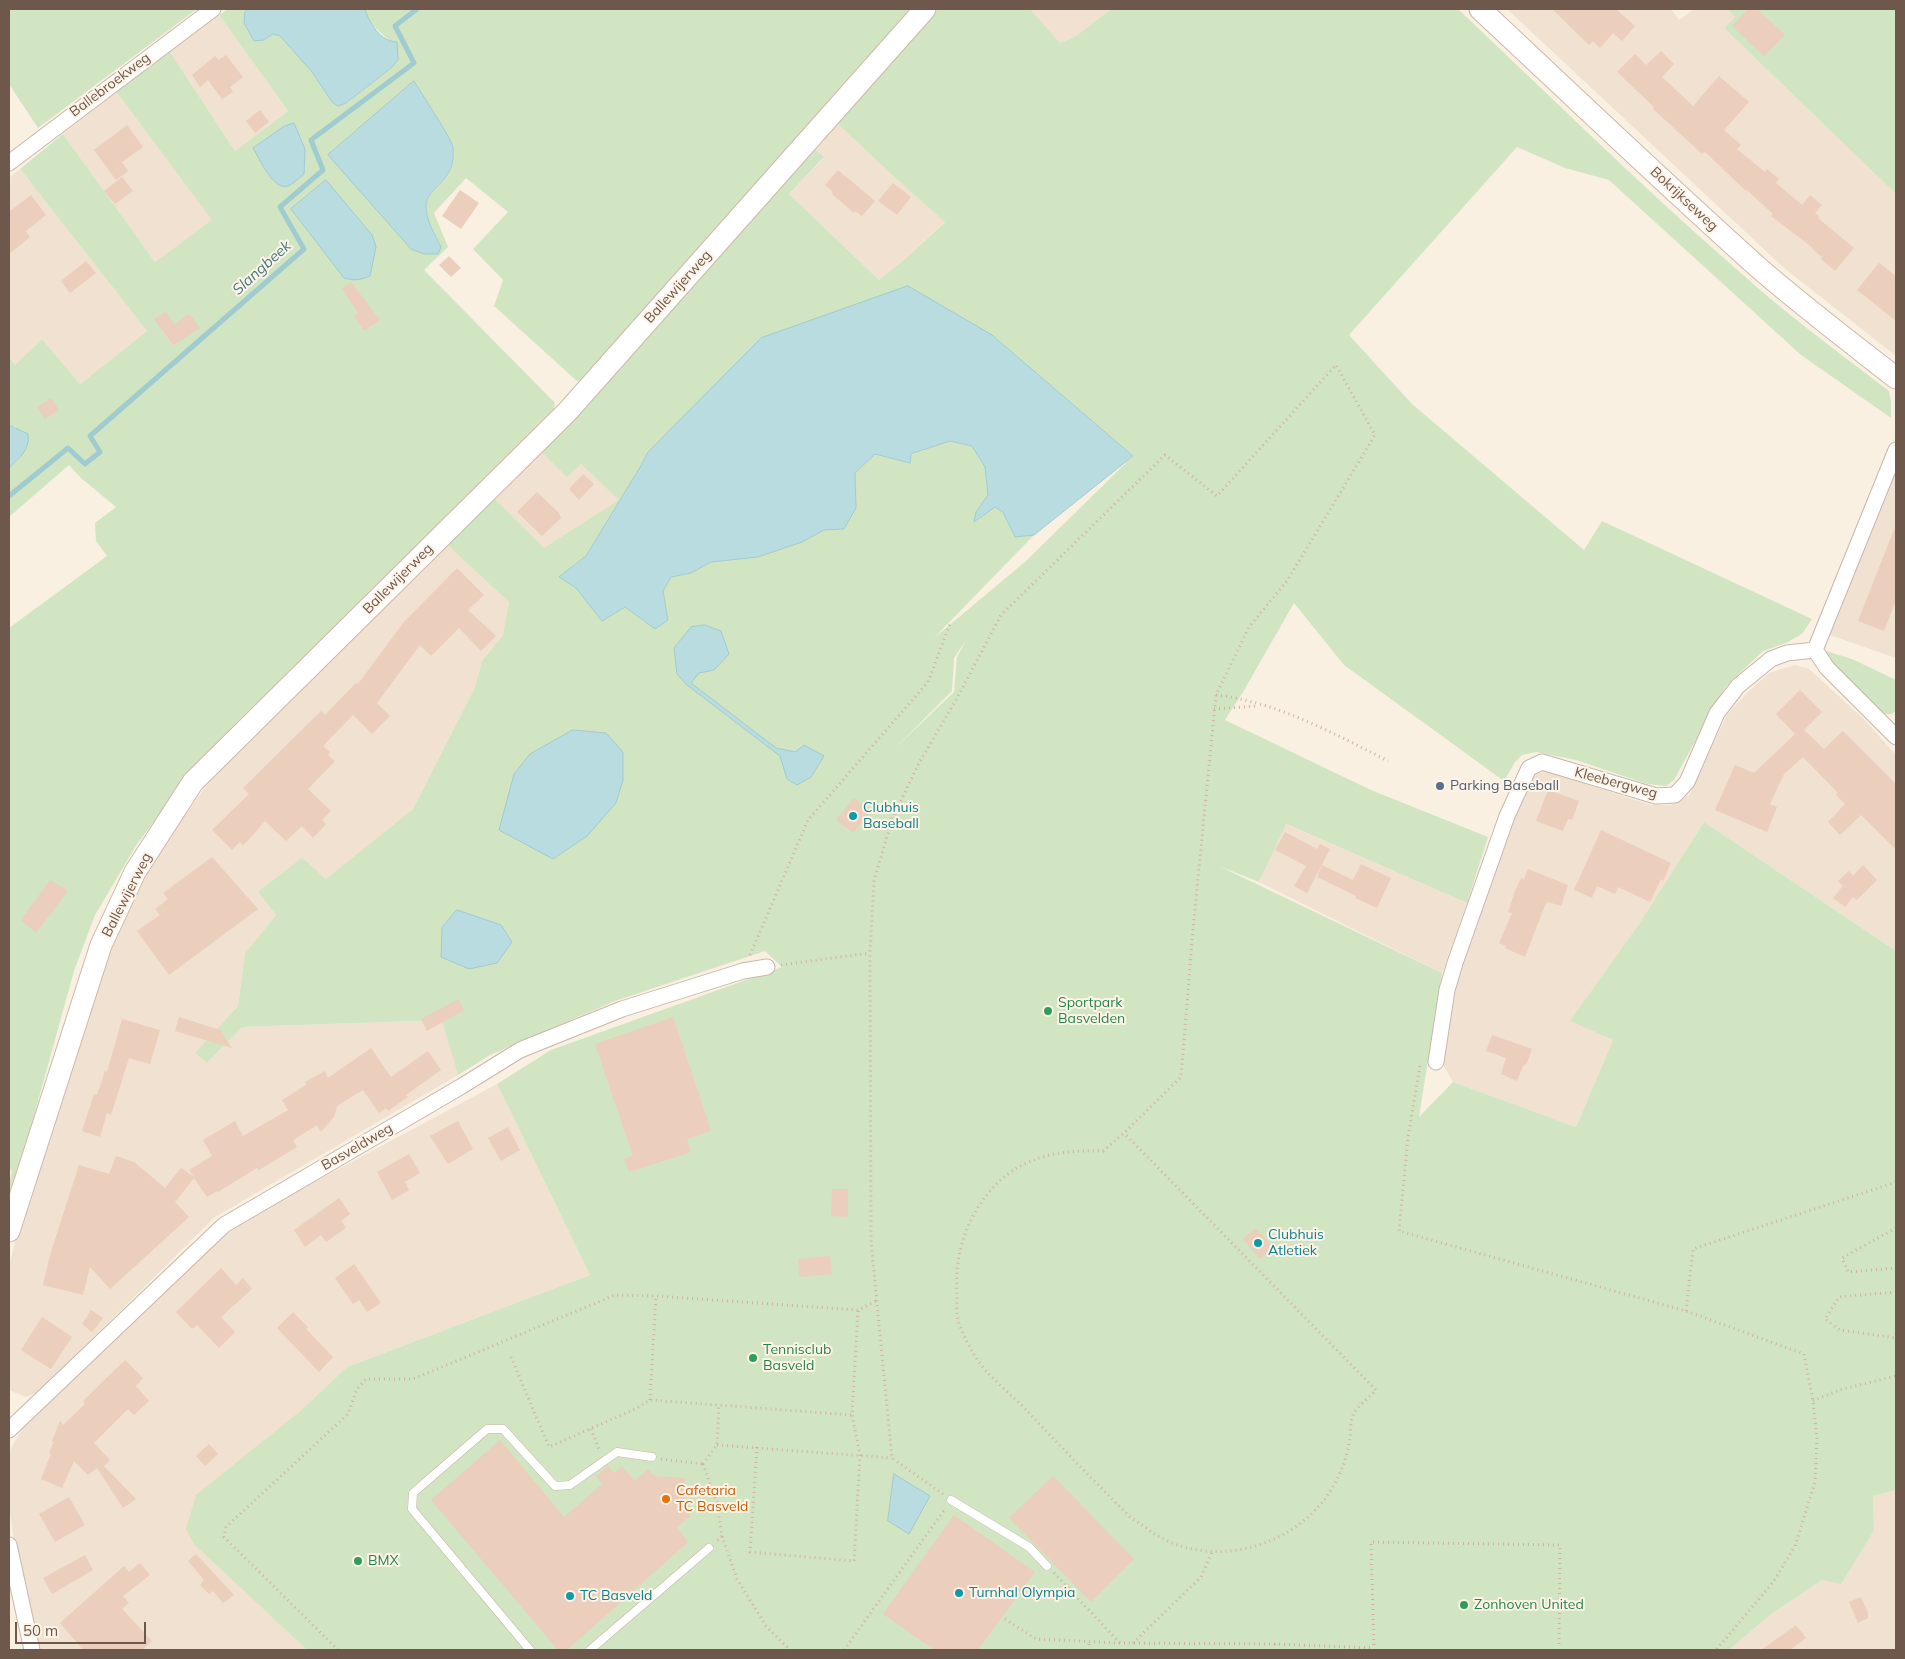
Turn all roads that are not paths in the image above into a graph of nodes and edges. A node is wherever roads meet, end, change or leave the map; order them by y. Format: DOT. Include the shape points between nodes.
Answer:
graph roads {
  1 [pos="212,9"];
  2 [pos="924,9"];
  3 [pos="1480,9"];
  4 [pos="9,162"];
  5 [pos="1896,378"];
  6 [pos="1896,450"];
  7 [pos="1815,650"];
  8 [pos="1896,737"];
  9 [pos="767,967"];
  10 [pos="1429,1060"];
  11 [pos="9,1231"];
  12 [pos="9,1430"];
  13 [pos="652,1457"];
  14 [pos="951,1500"];
  15 [pos="9,1545"];
  16 [pos="709,1548"];
  17 [pos="1047,1566"];
  18 [pos="32,1650"];
  19 [pos="530,1650"];
  20 [pos="590,1650"];
  1 -- 4 [label="street, Ballebroekweg"];
  2 -- 11 [label="street, Ballewijerweg" via="567,412 194,782 135,872 101,945"];
  3 -- 5 [label="street, Bokrijkseweg" via="1762,270"];
  6 -- 7 [label="street"];
  7 -- 8 [label="street" via="1827,668"];
  7 -- 10 [label="street, Kleebergweg" via="1787,653 1771,659 1738,686 1718,713 1687,782 1675,795 1656,796 1542,762 1529,768 1507,816 1454,963"];
  9 -- 12 [label="street, Basveldweg" via="743,971 622,1009 520,1050 224,1225"];
  13 -- 19 [label="lane" via="617,1452 570,1486 555,1486 503,1429 487,1429 413,1493 412,1509"];
  14 -- 17 [label="lane" via="1029,1547"];
  15 -- 18 [label="street"];
  16 -- 20 [label="lane"];
}
